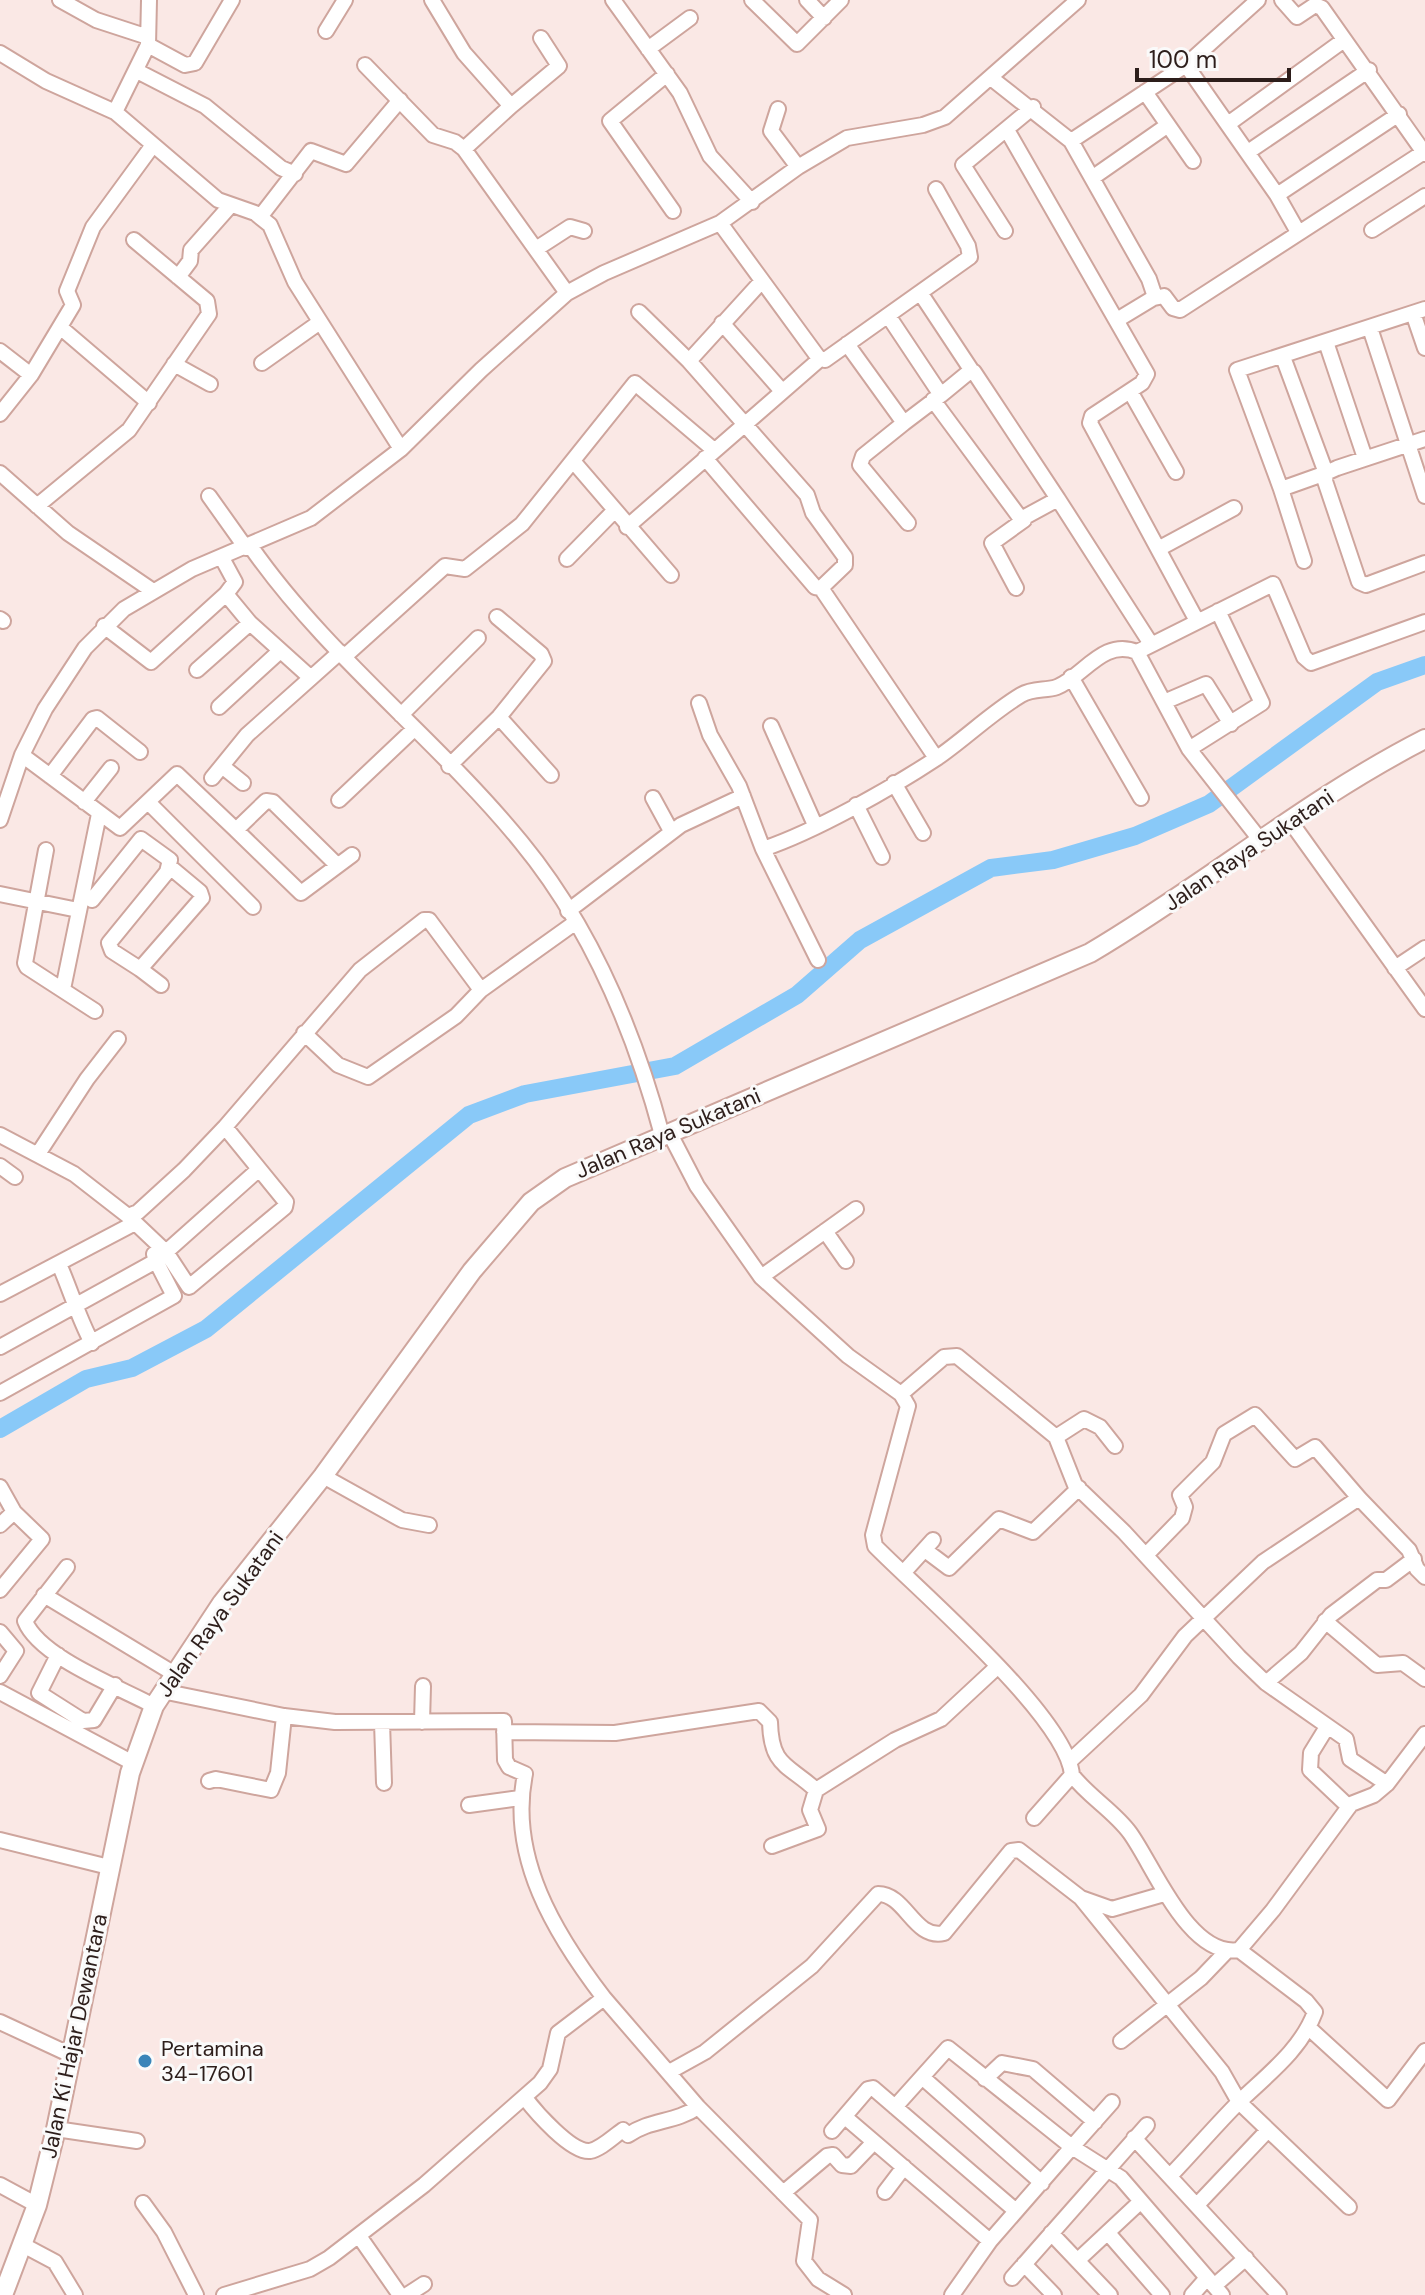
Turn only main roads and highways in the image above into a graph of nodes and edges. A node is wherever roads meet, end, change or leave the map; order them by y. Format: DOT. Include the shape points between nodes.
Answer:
graph roads {
  1 [pos="1425,739"];
  2 [pos="132,1768"];
  3 [pos="3,2295"];
  1 -- 2 [label="main road, Jalan Raya Sukatani" via="1090,953 565,1178 531,1202 472,1271 323,1476 222,1603 158,1698"];
  2 -- 3 [label="main road, Jalan Ki Hajar Dewantara" via="56,2129 37,2205"];
}
